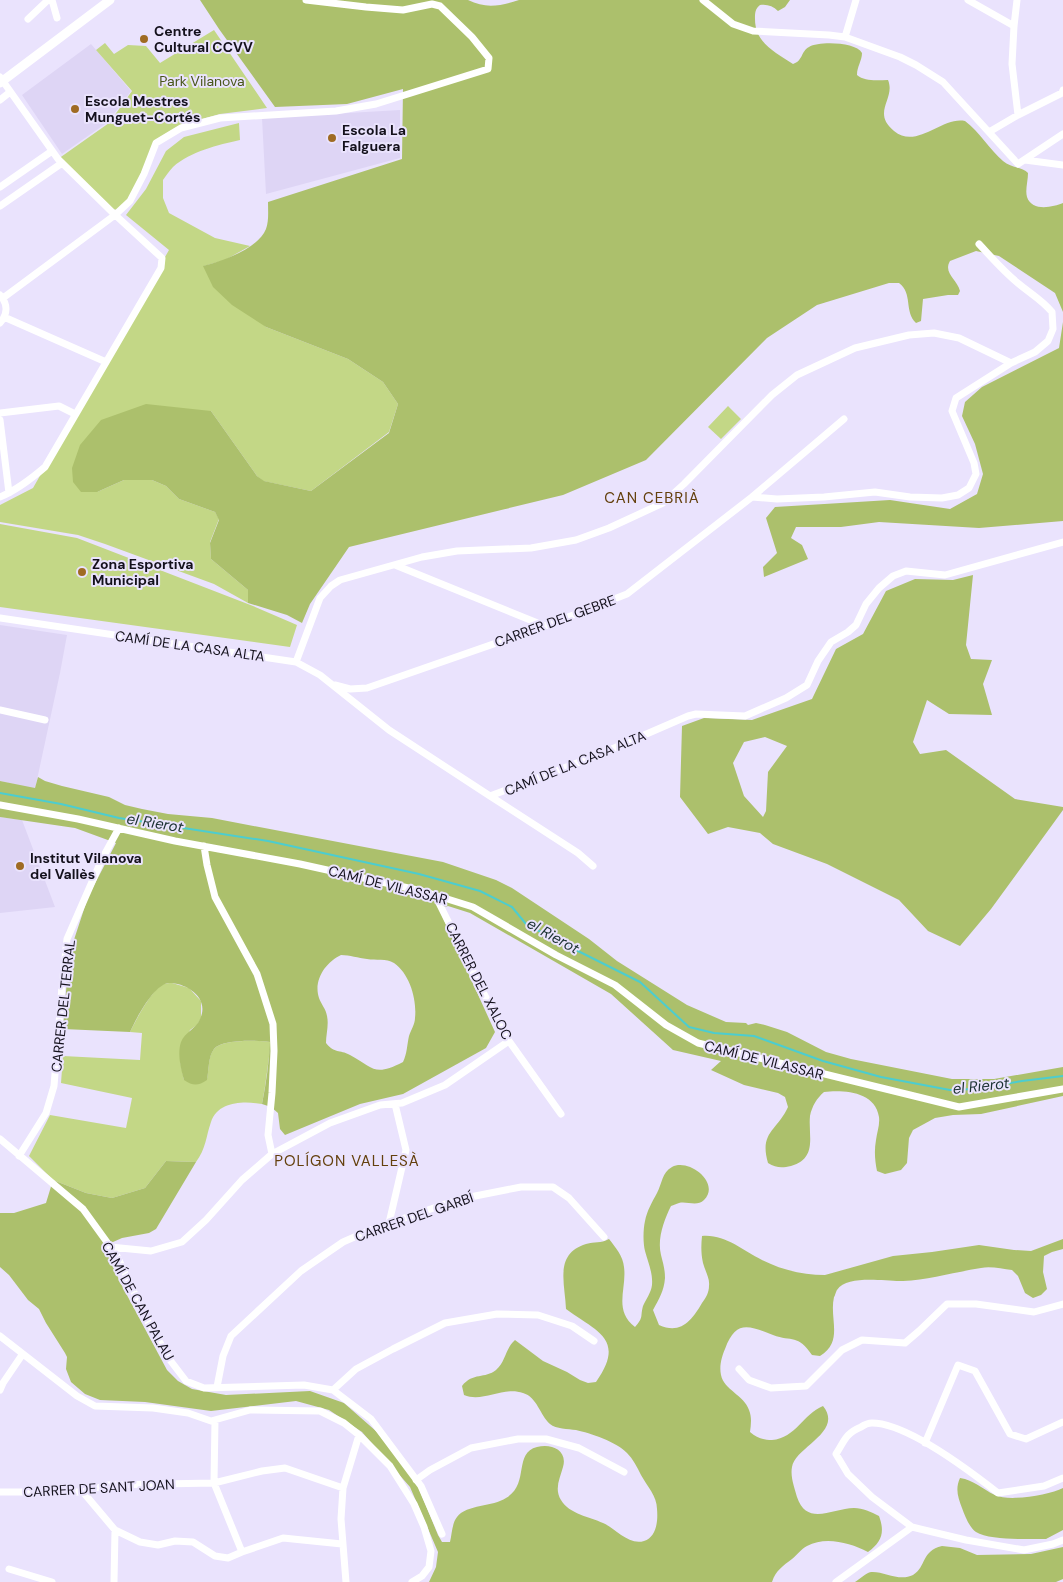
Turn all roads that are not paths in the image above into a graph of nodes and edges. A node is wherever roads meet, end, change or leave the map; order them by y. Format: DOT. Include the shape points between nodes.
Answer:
graph roads {
  1 [pos="48,0"];
  2 [pos="52,0"];
  3 [pos="110,0"];
  4 [pos="306,0"];
  5 [pos="703,0"];
  6 [pos="856,0"];
  7 [pos="968,0"];
  8 [pos="1017,0"];
  9 [pos="57,18"];
  10 [pos="28,19"];
  11 [pos="1014,26"];
  12 [pos="845,37"];
  13 [pos="1,81"];
  14 [pos="1063,90"];
  15 [pos="10,92"];
  16 [pos="0,100"];
  17 [pos="1018,115"];
  18 [pos="989,132"];
  19 [pos="1063,134"];
  20 [pos="52,150"];
  21 [pos="1025,160"];
  22 [pos="62,163"];
  23 [pos="1063,165"];
  24 [pos="0,187"];
  25 [pos="0,206"];
  26 [pos="115,215"];
  27 [pos="979,244"];
  28 [pos="1,296"];
  29 [pos="2,320"];
  30 [pos="106,362"];
  31 [pos="1011,364"];
  32 [pos="0,413"];
  33 [pos="75,414"];
  34 [pos="844,419"];
  35 [pos="0,420"];
  36 [pos="9,493"];
  37 [pos="0,497"];
  38 [pos="752,497"];
  39 [pos="1063,542"];
  40 [pos="395,565"];
  41 [pos="0,618"];
  42 [pos="545,626"];
  43 [pos="296,662"];
  44 [pos="332,684"];
  45 [pos="0,710"];
  46 [pos="45,720"];
  47 [pos="490,796"];
  48 [pos="0,805"];
  49 [pos="120,828"];
  50 [pos="204,846"];
  51 [pos="592,866"];
  52 [pos="435,894"];
  53 [pos="509,1041"];
  54 [pos="1063,1089"];
  55 [pos="395,1104"];
  56 [pos="561,1114"];
  57 [pos="0,1139"];
  58 [pos="272,1154"];
  59 [pos="19,1156"];
  60 [pos="389,1223"];
  61 [pos="604,1237"];
  62 [pos="110,1247"];
  63 [pos="1063,1304"];
  64 [pos="0,1336"];
  65 [pos="594,1341"];
  66 [pos="22,1354"];
  67 [pos="739,1369"];
  68 [pos="217,1387"];
  69 [pos="0,1390"];
  70 [pos="333,1390"];
  71 [pos="215,1420"];
  72 [pos="1063,1422"];
  73 [pos="359,1435"];
  74 [pos="925,1443"];
  75 [pos="624,1472"];
  76 [pos="1063,1478"];
  77 [pos="416,1480"];
  78 [pos="214,1483"];
  79 [pos="343,1488"];
  80 [pos="0,1492"];
  81 [pos="83,1492"];
  82 [pos="912,1526"];
  83 [pos="115,1530"];
  84 [pos="442,1534"];
  85 [pos="1063,1540"];
  86 [pos="342,1544"];
  87 [pos="242,1552"];
  88 [pos="9,1569"];
  89 [pos="52,1582"];
  90 [pos="114,1582"];
  91 [pos="346,1582"];
  92 [pos="412,1582"];
  93 [pos="836,1582"];
  1 -- 10 [label="street"];
  2 -- 9 [label="street"];
  3 -- 13 [label="street"];
  4 -- 26 [label="street" via="402,10 432,4 440,6 489,58 488,69 376,104 336,111 220,118 181,128 156,143 130,201"];
  5 -- 12 [label="street" via="733,24 753,31"];
  6 -- 12 [label="street"];
  7 -- 11 [label="street"];
  8 -- 11 [label="street"];
  11 -- 17 [label="street" via="1012,64"];
  12 -- 18 [label="street" via="900,57 943,82"];
  13 -- 15 [label="street"];
  14 -- 17 [label="street"];
  15 -- 16 [label="street"];
  15 -- 20 [label="street"];
  17 -- 18 [label="street"];
  18 -- 21 [label="street" via="1018,164"];
  19 -- 21 [label="street"];
  20 -- 22 [label="street"];
  20 -- 24 [label="street"];
  21 -- 23 [label="street"];
  22 -- 25 [label="street"];
  22 -- 26 [label="street"];
  26 -- 28 [label="street"];
  26 -- 30 [label="street" via="162,258 161,268"];
  27 -- 31 [label="street" via="1000,267 1052,312 1053,328 1048,341"];
  28 -- 29 [label="street" via="6,304"];
  29 -- 30 [label="street"];
  30 -- 33 [label="street"];
  31 -- 38 [label="street" via="956,398 952,411 976,474 968,488 958,495 910,497 875,492 777,499"];
  31 -- 40 [label="street" via="959,338 934,333 909,335 855,348 796,375 663,503 576,540 540,547 457,552"];
  32 -- 33 [label="street" via="59,406"];
  33 -- 36 [label="street" via="45,467"];
  34 -- 38 [label="street, CARRER DEL GEBRE"];
  35 -- 36 [label="street"];
  36 -- 37 [label="street"];
  38 -- 42 [label="street, CARRER DEL GEBRE" via="627,594"];
  39 -- 47 [label="street, CAMÍ DE LA CASA ALTA" via="945,575 900,572 879,588 866,604 856,625 831,642 807,684 786,698 745,716 688,716"];
  40 -- 42 [label="street"];
  40 -- 43 [label="street" via="340,580 331,586 320,598"];
  41 -- 43 [label="street, CAMÍ DE LA CASA ALTA"];
  42 -- 44 [label="street, CARRER DEL GEBRE" via="367,688 350,689"];
  43 -- 44 [label="street, CAMÍ DE LA CASA ALTA"];
  44 -- 47 [label="street, CAMÍ DE LA CASA ALTA" via="389,730"];
  45 -- 46 [label="street"];
  47 -- 51 [label="street" via="578,853"];
  48 -- 49 [label="street, CAMÍ DE VILASSAR"];
  49 -- 50 [label="street, CAMÍ DE VILASSAR"];
  49 -- 59 [label="street, CARRER DEL TERRAL" via="102,859 67,939 54,1086 46,1113"];
  50 -- 52 [label="street, CAMÍ DE VILASSAR"];
  50 -- 58 [label="street" via="215,897 257,974 273,1024 268,1135"];
  52 -- 53 [label="street, CARRER DEL XALOC"];
  52 -- 54 [label="street, CAMÍ DE VILASSAR" via="473,907 615,985 666,1025 698,1043 959,1107"];
  53 -- 55 [label="street" via="445,1084"];
  53 -- 56 [label="street, CARRER DEL XALOC"];
  55 -- 58 [label="street" via="380,1105 330,1123"];
  55 -- 60 [label="street" via="406,1150"];
  57 -- 59 [label="street, CAMÍ DE CAN PALAU"];
  58 -- 62 [label="street" via="182,1242 150,1251"];
  59 -- 62 [label="street, CAMÍ DE CAN PALAU" via="82,1209"];
  60 -- 61 [label="street, CARRER DEL GARBÍ" via="460,1199 521,1187 553,1187 570,1198"];
  60 -- 68 [label="street, CARRER DEL GARBÍ" via="343,1242 301,1271 231,1336"];
  62 -- 68 [label="street, CAMÍ DE CAN PALAU" via="148,1322 186,1381 204,1388"];
  63 -- 67 [label="street" via="1034,1312 976,1304 947,1304 904,1343 862,1340 842,1350 806,1386 771,1388 749,1380"];
  64 -- 66 [label="street"];
  65 -- 70 [label="street" via="572,1326 538,1315 497,1314 445,1324 356,1369"];
  66 -- 69 [label="street"];
  66 -- 71 [label="street" via="76,1396 95,1406 153,1408"];
  68 -- 70 [label="street, CAMÍ DE CAN PALAU" via="304,1384"];
  70 -- 77 [label="street, CAMÍ DE CAN PALAU" via="371,1419"];
  71 -- 73 [label="street" via="250,1410 320,1410"];
  71 -- 78 [label="street"];
  72 -- 74 [label="street" via="1026,1439 1010,1434 975,1371 958,1364"];
  73 -- 79 [label="street"];
  73 -- 92 [label="street" via="390,1466 424,1527 430,1551 429,1567"];
  74 -- 76 [label="street" via="966,1468 998,1493 1044,1486"];
  74 -- 82 [label="street" via="898,1428 870,1423 849,1433 836,1454 848,1474 872,1497"];
  75 -- 77 [label="street" via="579,1448 546,1439 518,1439 471,1448"];
  77 -- 84 [label="street, CAMÍ DE CAN PALAU"];
  78 -- 79 [label="street, CARRER DE SANT JOAN" via="285,1468"];
  78 -- 81 [label="street, CARRER DE SANT JOAN" via="107,1484"];
  78 -- 87 [label="street"];
  79 -- 86 [label="street"];
  80 -- 81 [label="street, CARRER DE SANT JOAN"];
  81 -- 83 [label="street"];
  82 -- 85 [label="street" via="1024,1550"];
  82 -- 93 [label="street"];
  83 -- 87 [label="street" via="140,1542 158,1545 193,1542 215,1556 228,1558"];
  83 -- 90 [label="street"];
  86 -- 87 [label="street" via="282,1538"];
  86 -- 91 [label="street"];
  88 -- 89 [label="street"];
}
